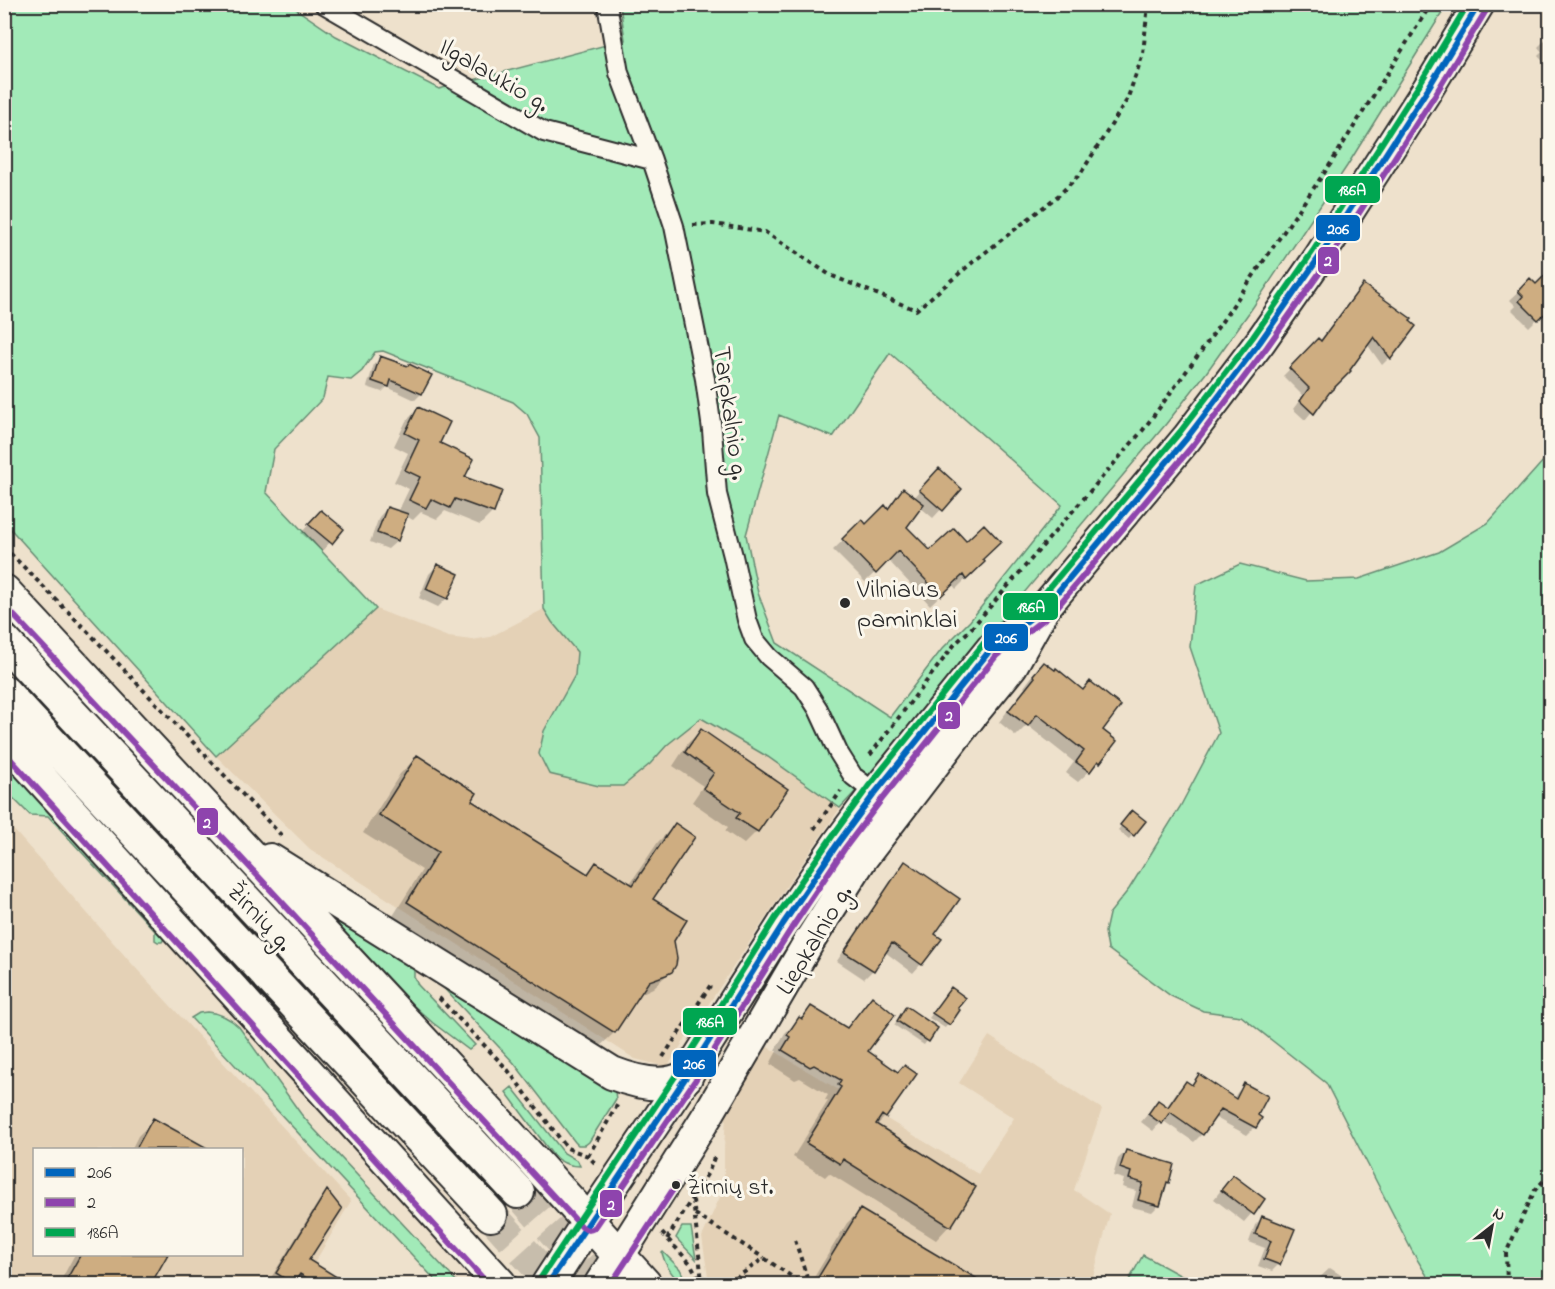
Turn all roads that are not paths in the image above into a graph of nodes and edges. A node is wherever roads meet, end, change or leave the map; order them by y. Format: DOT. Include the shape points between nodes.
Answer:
graph roads {
  1 [pos="324,4"];
  2 [pos="607,4"];
  3 [pos="1479,4"];
  4 [pos="652,160"];
  5 [pos="4,591"];
  6 [pos="1045,607"];
  7 [pos="4,641"];
  8 [pos="4,692"];
  9 [pos="4,738"];
  10 [pos="875,793"];
  11 [pos="240,842"];
  12 [pos="686,1077"];
  13 [pos="518,1192"];
  14 [pos="491,1215"];
  15 [pos="589,1221"];
  16 [pos="619,1256"];
  17 [pos="500,1284"];
  18 [pos="548,1284"];
  19 [pos="602,1284"];
  20 [pos="645,1284"];
  1 -- 4 [label="street, Ilgalaukio g." via="544,132"];
  2 -- 4 [label="street, Tarpkalnio g." via="619,73"];
  3 -- 6 [label="main road, Liepkalnio g." via="1427,90 1260,342 1187,438"];
  4 -- 10 [label="street, Tarpkalnio g." via="674,226 705,379 717,494 747,620 754,639 769,657 804,687 854,776"];
  5 -- 11 [label="highway"];
  6 -- 10 [label="main road, Liepkalnio g." via="991,649"];
  6 -- 16 [label="main road, Liepkalnio g." via="1012,666 848,879 710,1113"];
  7 -- 13 [label="highway, Žirnių g."];
  8 -- 14 [label="highway, Žirnių g."];
  9 -- 17 [label="highway"];
  10 -- 12 [label="main road, Liepkalnio g." via="811,882"];
  11 -- 12 [label="highway" via="612,1072 653,1083 672,1083"];
  11 -- 15 [label="highway"];
  12 -- 15 [label="main road, Liepkalnio g."];
  15 -- 16 [label="highway"];
  15 -- 18 [label="highway, Liepkalnio g."];
  16 -- 19 [label="highway, Liepkalnio g."];
  16 -- 20 [label="highway"];
}
